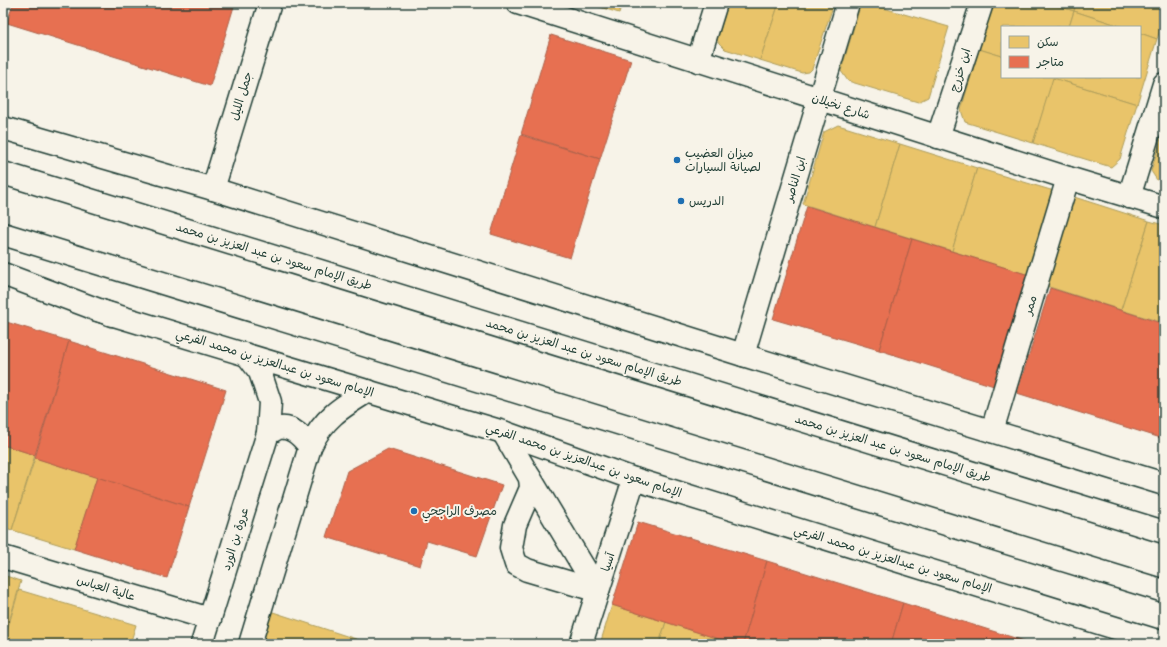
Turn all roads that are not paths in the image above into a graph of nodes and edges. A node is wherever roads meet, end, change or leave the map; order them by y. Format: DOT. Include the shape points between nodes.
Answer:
graph roads {
  1 [pos="270,3"];
  2 [pos="518,3"];
  3 [pos="716,3"];
  4 [pos="848,3"];
  5 [pos="982,3"];
  6 [pos="698,61"];
  7 [pos="1164,84"];
  8 [pos="819,100"];
  9 [pos="3,128"];
  10 [pos="938,137"];
  11 [pos="3,173"];
  12 [pos="1068,178"];
  13 [pos="213,190"];
  14 [pos="1129,197"];
  15 [pos="1164,208"];
  16 [pos="3,234"];
  17 [pos="3,274"];
  18 [pos="3,281"];
  19 [pos="112,314"];
  20 [pos="247,355"];
  21 [pos="743,355"];
  22 [pos="368,391"];
  23 [pos="992,431"];
  24 [pos="503,432"];
  25 [pos="268,433"];
  26 [pos="310,447"];
  27 [pos="530,478"];
  28 [pos="634,479"];
  29 [pos="1164,484"];
  30 [pos="1164,532"];
  31 [pos="3,557"];
  32 [pos="598,591"];
  33 [pos="1164,591"];
  34 [pos="210,619"];
  35 [pos="1124,638"];
  36 [pos="202,644"];
  37 [pos="250,644"];
  38 [pos="581,644"];
  39 [pos="1145,644"];
  40 [pos="1164,644"];
  1 -- 13 [label="street, جمل الليل"];
  2 -- 6 [label="street, شارع نخيلان"];
  3 -- 6 [label="street"];
  4 -- 8 [label="street, ابن الناصر"];
  5 -- 10 [label="street, ابن خزرج"];
  6 -- 8 [label="street, شارع نخيلان"];
  7 -- 14 [label="street"];
  8 -- 10 [label="street, شارع نخيلان"];
  8 -- 21 [label="street, ابن الناصر"];
  9 -- 13 [label="street"];
  10 -- 12 [label="street, شارع نخيلان"];
  11 -- 30 [label="street, طريق الإمام سعود بن عبد العزيز بن محمد"];
  12 -- 14 [label="street, شارع نخيلان"];
  12 -- 23 [label="street, ممر"];
  13 -- 21 [label="street"];
  14 -- 15 [label="street, شارع نخيلان"];
  16 -- 33 [label="street"];
  17 -- 19 [label="street"];
  18 -- 19 [label="street, الإمام سعود بن عبدالعزيز بن محمد الفرعي"];
  19 -- 20 [label="street, الإمام سعود بن عبدالعزيز بن محمد الفرعي"];
  20 -- 22 [label="street, الإمام سعود بن عبدالعزيز بن محمد الفرعي"];
  20 -- 25 [label="street, عروة بن الورد" via="260,372 270,402"];
  21 -- 23 [label="street"];
  22 -- 24 [label="street, الإمام سعود بن عبدالعزيز بن محمد الفرعي"];
  22 -- 26 [label="street" via="329,418 316,433"];
  23 -- 29 [label="street"];
  24 -- 27 [label="street"];
  24 -- 28 [label="street, الإمام سعود بن عبدالعزيز بن محمد الفرعي"];
  25 -- 26 [label="street" via="281,428 293,430 303,437"];
  25 -- 34 [label="street, عروة بن الورد"];
  26 -- 37 [label="street"];
  27 -- 32 [label="street"];
  27 -- 32 [label="street" via="531,488 515,525 511,548 516,564 527,570"];
  28 -- 32 [label="street, آسيا"];
  28 -- 35 [label="street, الإمام سعود بن عبدالعزيز بن محمد الفرعي"];
  31 -- 34 [label="street, عالية العباس"];
  32 -- 38 [label="street, آسيا"];
  34 -- 36 [label="street, عروة بن الورد"];
  35 -- 39 [label="street"];
  35 -- 40 [label="street, الإمام سعود بن عبدالعزيز بن محمد الفرعي"];
}
